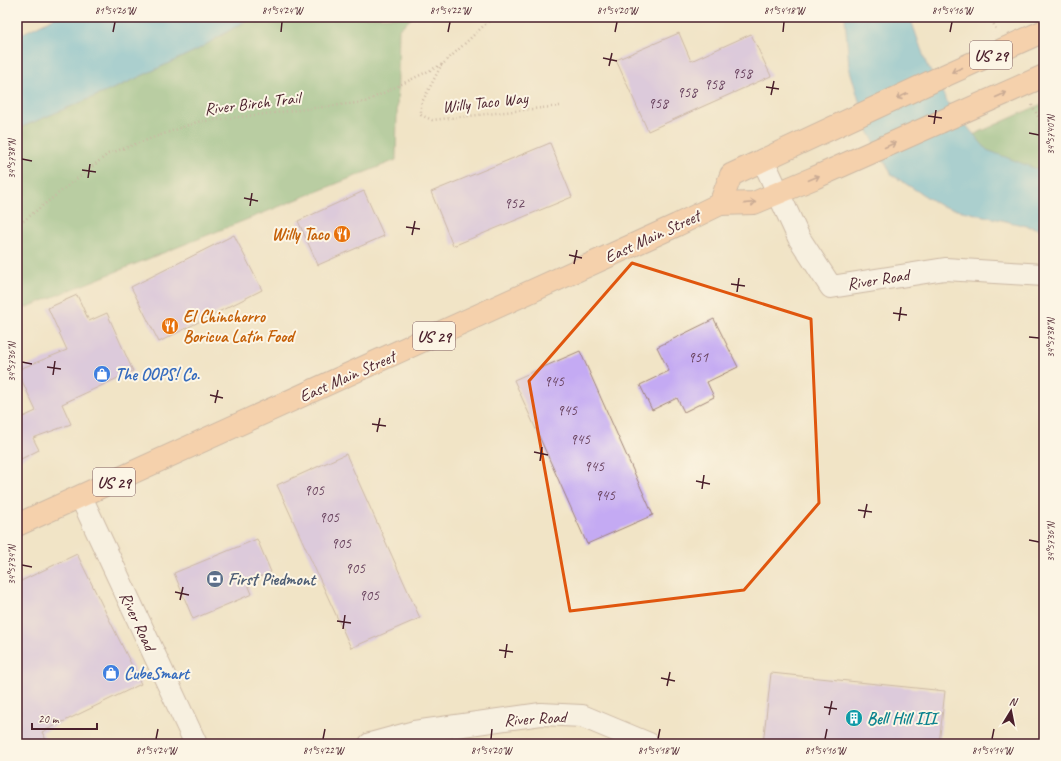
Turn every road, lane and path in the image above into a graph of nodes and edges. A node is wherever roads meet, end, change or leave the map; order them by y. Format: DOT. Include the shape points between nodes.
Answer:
graph roads {
  1 [pos="493,17"];
  2 [pos="1044,31"];
  3 [pos="443,64"];
  4 [pos="1044,76"];
  5 [pos="560,106"];
  6 [pos="1038,118"];
  7 [pos="1044,128"];
  8 [pos="763,160"];
  9 [pos="778,193"];
  10 [pos="720,204"];
  11 [pos="17,226"];
  12 [pos="1044,275"];
  13 [pos="81,497"];
  14 [pos="17,525"];
  15 [pos="196,744"];
  16 [pos="370,744"];
  17 [pos="649,744"];
  1 -- 3 [label="path, River Birch Trail"];
  2 -- 8 [label="main road, East Main Street / US 29, one-way, bridge"];
  3 -- 5 [label="path, Willy Taco Way" via="421,104 421,115 432,120"];
  3 -- 11 [label="path, River Birch Trail" via="365,102 197,122 108,154"];
  9 -- 4 [label="main road, East Main Street / US 29, one-way, bridge"];
  6 -- 7 [label="path"];
  8 -- 9 [label="street, River Road"];
  8 -- 10 [label="main road, East Main Street / US 29" via="732,175"];
  10 -- 9 [label="main road, East Main Street / US 29, one-way" via="754,203"];
  9 -- 12 [label="street, River Road" via="799,238 831,286 945,269"];
  10 -- 13 [label="main road, East Main Street / US 29"];
  13 -- 14 [label="main road, East Main Street / US 29"];
  13 -- 15 [label="street, River Road"];
  16 -- 17 [label="street, River Road" via="414,732 541,714 582,716"];
}
